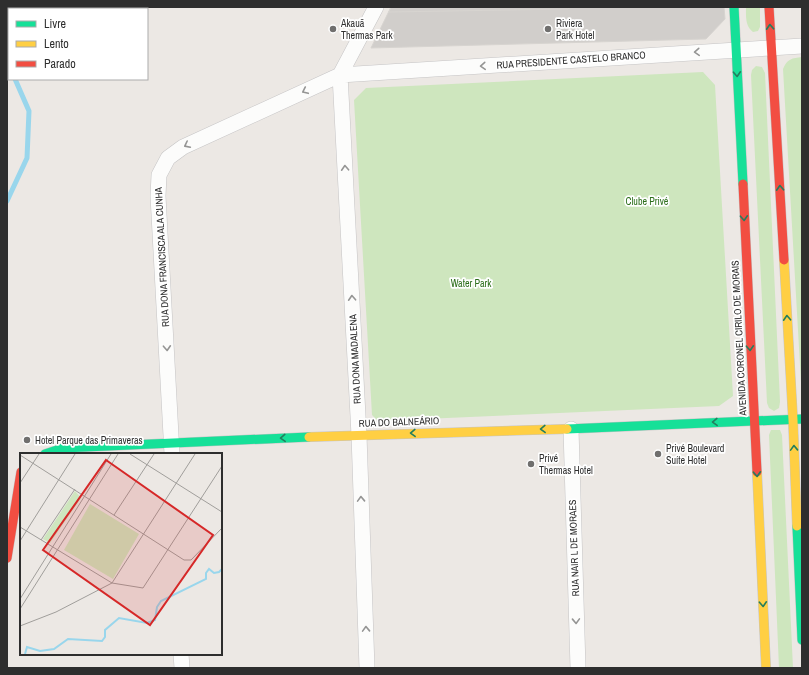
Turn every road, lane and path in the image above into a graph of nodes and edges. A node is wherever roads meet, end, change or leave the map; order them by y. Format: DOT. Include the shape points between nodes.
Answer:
graph roads {
  1 [pos="376,7"];
  2 [pos="734,7"];
  3 [pos="769,7"];
  4 [pos="802,46"];
  5 [pos="772,48"];
  6 [pos="736,50"];
  7 [pos="340,75"];
  8 [pos="798,420"];
  9 [pos="754,421"];
  10 [pos="571,428"];
  11 [pos="359,435"];
  12 [pos="172,448"];
  13 [pos="48,453"];
  14 [pos="20,476"];
  15 [pos="7,558"];
  16 [pos="802,640"];
  17 [pos="181,655"];
  18 [pos="182,668"];
  19 [pos="367,668"];
  20 [pos="578,668"];
  21 [pos="766,668"];
  1 -- 7 [label="street"];
  2 -- 6 [label="main road, AVENIDA CORONEL CIRILO DE MORAIS"];
  5 -- 3 [label="main road, one-way"];
  4 -- 5 [label="street, RUA PRESIDENTE CASTELO BRANCO"];
  5 -- 6 [label="street, RUA PRESIDENTE CASTELO BRANCO"];
  8 -- 5 [label="main road, one-way"];
  6 -- 7 [label="street, RUA PRESIDENTE CASTELO BRANCO, one-way"];
  6 -- 9 [label="main road, AVENIDA CORONEL CIRILO DE MORAIS, one-way"];
  11 -- 7 [label="street, RUA DONA MADALENA, one-way"];
  7 -- 12 [label="street, RUA DONA FRANCISCA ALA CUNHA, one-way" via="183,147 168,158 158,175"];
  8 -- 9 [label="main road, RUA DO BALNEÁRIO"];
  16 -- 8 [label="main road, one-way"];
  9 -- 10 [label="main road, RUA DO BALNEÁRIO, one-way"];
  9 -- 21 [label="main road, AVENIDA CORONEL CIRILO DE MORAIS, one-way"];
  10 -- 11 [label="main road, RUA DO BALNEÁRIO, one-way"];
  10 -- 20 [label="street, RUA NAIR L DE MORAES, one-way"];
  11 -- 12 [label="main road, RUA DO BALNEÁRIO, one-way"];
  19 -- 11 [label="street, RUA DONA MADALENA, one-way"];
  12 -- 13 [label="main road, RUA DO BALNEÁRIO" via="63,448"];
  14 -- 15 [label="main road"];
  17 -- 18 [label="street"];
}
